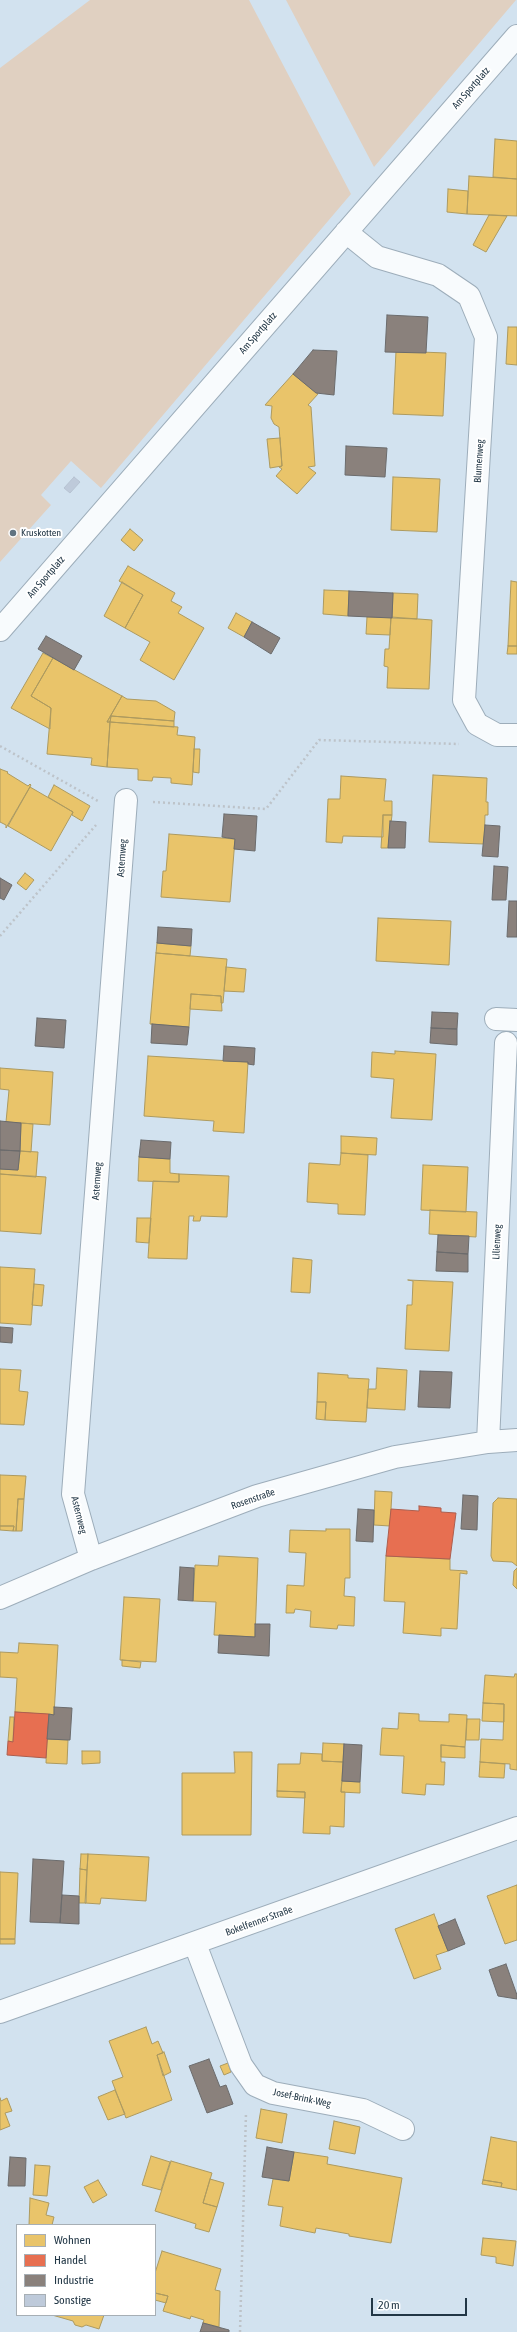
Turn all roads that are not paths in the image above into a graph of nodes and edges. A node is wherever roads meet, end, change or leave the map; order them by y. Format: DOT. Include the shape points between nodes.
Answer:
graph roads {
  1 [pos="517,36"];
  2 [pos="346,232"];
  3 [pos="0,630"];
  4 [pos="517,736"];
  5 [pos="117,803"];
  6 [pos="506,1043"];
  7 [pos="517,1440"];
  8 [pos="488,1442"];
  9 [pos="91,1559"];
  10 [pos="0,1598"];
  11 [pos="517,1828"];
  12 [pos="195,1944"];
  13 [pos="0,2012"];
  14 [pos="403,2129"];
  1 -- 2 [label="street, Am Sportplatz"];
  2 -- 3 [label="street, Am Sportplatz"];
  2 -- 4 [label="street, Blumenweg" via="377,256 438,275 469,296 486,337 464,700 477,724 497,735"];
  5 -- 9 [label="street, Asternweg" via="73,1494"];
  6 -- 8 [label="street, Lilienweg"];
  7 -- 8 [label="street, Rosenstraße"];
  8 -- 9 [label="street, Rosenstraße" via="396,1457 257,1496"];
  9 -- 10 [label="street, Rosenstraße"];
  11 -- 12 [label="street, Bokelfenner Straße"];
  12 -- 13 [label="street, Bokelfenner Straße"];
  12 -- 14 [label="street, Josef-Brink-Weg" via="241,2065 255,2085 273,2093 362,2110"];
}
